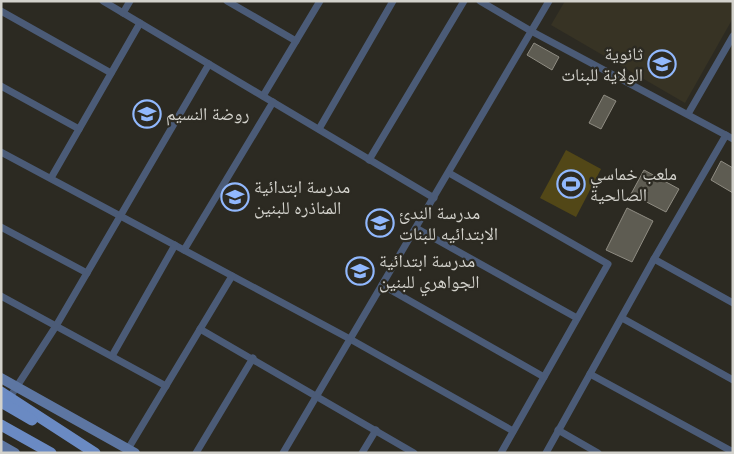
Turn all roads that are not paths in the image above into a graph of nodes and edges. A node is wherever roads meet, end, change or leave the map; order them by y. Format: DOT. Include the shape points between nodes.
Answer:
graph roads {
  1 [pos="103,1"];
  2 [pos="130,1"];
  3 [pos="227,1"];
  4 [pos="320,1"];
  5 [pos="393,1"];
  6 [pos="464,1"];
  7 [pos="480,1"];
  8 [pos="549,1"];
  9 [pos="1,11"];
  10 [pos="123,13"];
  11 [pos="140,23"];
  12 [pos="531,31"];
  13 [pos="733,36"];
  14 [pos="296,41"];
  15 [pos="209,64"];
  16 [pos="111,73"];
  17 [pos="1,86"];
  18 [pos="263,96"];
  19 [pos="273,102"];
  20 [pos="688,114"];
  21 [pos="79,129"];
  22 [pos="319,129"];
  23 [pos="729,137"];
  24 [pos="1,152"];
  25 [pos="370,160"];
  26 [pos="449,173"];
  27 [pos="51,178"];
  28 [pos="434,198"];
  29 [pos="121,216"];
  30 [pos="1,227"];
  31 [pos="416,228"];
  32 [pos="175,245"];
  33 [pos="184,250"];
  34 [pos="654,259"];
  35 [pos="87,273"];
  36 [pos="232,276"];
  37 [pos="382,285"];
  38 [pos="1,296"];
  39 [pos="733,303"];
  40 [pos="576,318"];
  41 [pos="622,318"];
  42 [pos="56,326"];
  43 [pos="200,329"];
  44 [pos="350,339"];
  45 [pos="112,356"];
  46 [pos="253,358"];
  47 [pos="590,374"];
  48 [pos="544,377"];
  49 [pos="1,378"];
  50 [pos="733,380"];
  51 [pos="166,386"];
  52 [pos="17,387"];
  53 [pos="316,396"];
  54 [pos="4,397"];
  55 [pos="1,425"];
  56 [pos="376,430"];
  57 [pos="558,430"];
  58 [pos="513,431"];
  59 [pos="1,434"];
  60 [pos="1,445"];
  61 [pos="131,451"];
  62 [pos="733,452"];
  63 [pos="15,453"];
  64 [pos="39,453"];
  65 [pos="51,453"];
  66 [pos="90,453"];
  67 [pos="95,453"];
  68 [pos="196,453"];
  69 [pos="283,453"];
  70 [pos="362,453"];
  71 [pos="414,453"];
  72 [pos="501,453"];
  73 [pos="546,453"];
  74 [pos="598,453"];
  1 -- 10 [label="street"];
  2 -- 10 [label="street"];
  3 -- 14 [label="street"];
  4 -- 14 [label="street"];
  5 -- 22 [label="street"];
  6 -- 25 [label="street"];
  7 -- 12 [label="street"];
  8 -- 12 [label="street"];
  9 -- 16 [label="street"];
  10 -- 11 [label="street"];
  11 -- 15 [label="street"];
  11 -- 16 [label="street"];
  12 -- 20 [label="street"];
  12 -- 26 [label="street"];
  13 -- 20 [label="street"];
  14 -- 18 [label="street"];
  15 -- 18 [label="street"];
  15 -- 29 [label="street"];
  16 -- 21 [label="street"];
  17 -- 21 [label="street"];
  18 -- 19 [label="street"];
  19 -- 22 [label="street"];
  19 -- 33 [label="street"];
  20 -- 23 [label="street"];
  21 -- 27 [label="street"];
  22 -- 25 [label="street"];
  23 -- 34 [label="street"];
  24 -- 27 [label="street"];
  25 -- 28 [label="street"];
  26 -- 28 [label="street"];
  26 -- 40 [label="street" via="608,264"];
  27 -- 29 [label="street"];
  28 -- 31 [label="street"];
  29 -- 32 [label="street"];
  29 -- 35 [label="street"];
  30 -- 35 [label="street"];
  31 -- 37 [label="street"];
  31 -- 40 [label="street"];
  32 -- 33 [label="street"];
  32 -- 45 [label="street"];
  33 -- 36 [label="street"];
  34 -- 39 [label="street"];
  34 -- 41 [label="street"];
  35 -- 42 [label="street"];
  36 -- 43 [label="street"];
  36 -- 44 [label="street"];
  37 -- 44 [label="street"];
  37 -- 48 [label="street"];
  38 -- 42 [label="street"];
  40 -- 48 [label="street"];
  41 -- 47 [label="street"];
  41 -- 50 [label="street"];
  42 -- 45 [label="street"];
  42 -- 52 [label="street"];
  43 -- 46 [label="street"];
  43 -- 51 [label="street"];
  44 -- 53 [label="street"];
  44 -- 58 [label="street"];
  45 -- 51 [label="street"];
  46 -- 53 [label="street"];
  46 -- 68 [label="street"];
  47 -- 57 [label="street"];
  47 -- 62 [label="street"];
  48 -- 58 [label="street"];
  49 -- 52 [label="street"];
  51 -- 61 [label="street"];
  52 -- 54 [label="street"];
  52 -- 61 [label="street"];
  53 -- 56 [label="street"];
  53 -- 69 [label="street"];
  54 -- 66 [label="main road"];
  54 -- 67 [label="main road"];
  55 -- 65 [label="main road"];
  56 -- 70 [label="street"];
  56 -- 71 [label="street"];
  57 -- 73 [label="street"];
  57 -- 74 [label="street"];
  58 -- 72 [label="street"];
  59 -- 64 [label="main road"];
  60 -- 63 [label="street"];
}
